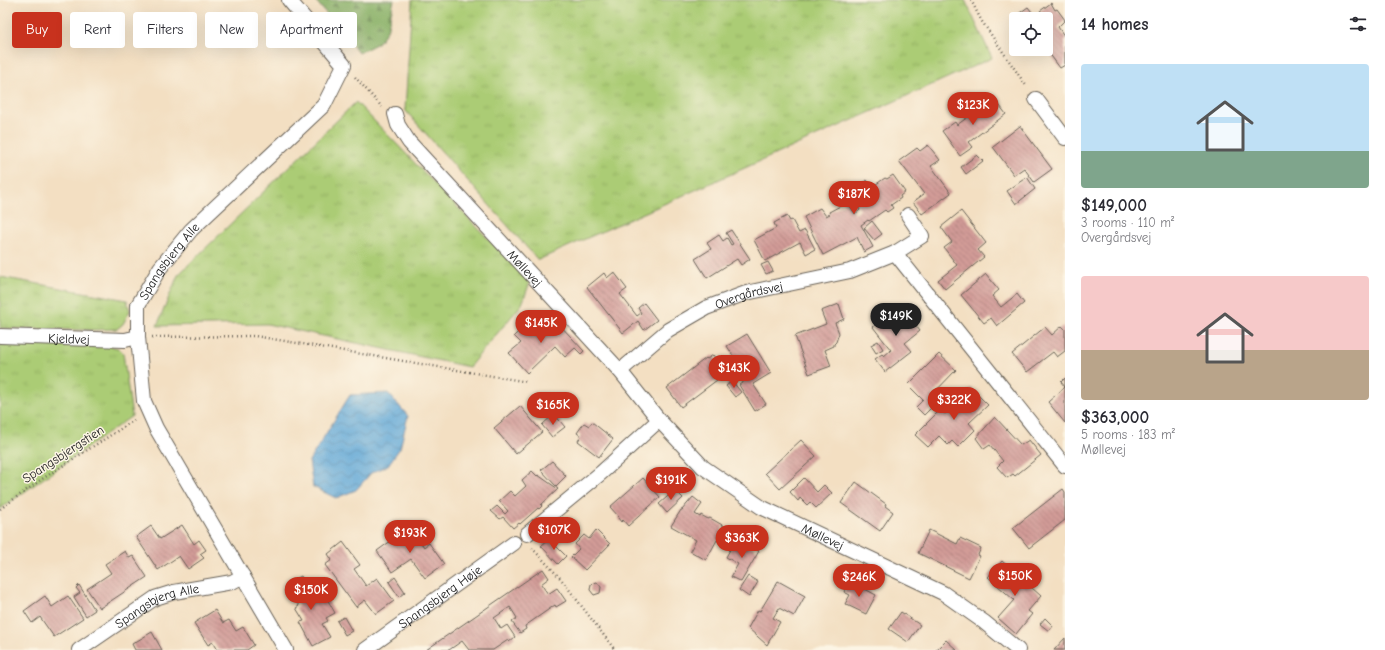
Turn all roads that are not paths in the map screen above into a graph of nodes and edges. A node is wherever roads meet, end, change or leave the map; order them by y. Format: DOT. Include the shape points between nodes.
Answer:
graph roads {
  1 [pos="289,0"];
  2 [pos="1036,99"];
  3 [pos="395,114"];
  4 [pos="1065,138"];
  5 [pos="908,215"];
  6 [pos="895,252"];
  7 [pos="0,336"];
  8 [pos="138,337"];
  9 [pos="620,371"];
  10 [pos="659,420"];
  11 [pos="1065,466"];
  12 [pos="528,540"];
  13 [pos="514,543"];
  14 [pos="243,576"];
  15 [pos="78,650"];
  16 [pos="286,650"];
  17 [pos="365,650"];
  18 [pos="1018,650"];
  1 -- 8 [label="street, Spangsbjerg Alle" via="344,65 324,105 191,230 160,268 138,305"];
  2 -- 4 [label="street"];
  3 -- 9 [label="street, Møllevej" via="398,125 409,142"];
  5 -- 6 [label="street, Overgårdsvej" via="922,236"];
  6 -- 9 [label="street, Overgårdsvej" via="850,271 746,293 706,308 668,330"];
  6 -- 11 [label="street"];
  7 -- 8 [label="street, Kjeldvej" via="125,340"];
  8 -- 14 [label="street, Spangsbjerg Alle" via="144,401 156,428"];
  9 -- 10 [label="street, Møllevej"];
  10 -- 12 [label="street"];
  10 -- 18 [label="street, Møllevej" via="703,467 761,507 943,593"];
  13 -- 17 [label="street, Spangsbjerg Høje"];
  14 -- 15 [label="street, Spangsbjerg Alle" via="232,582 174,592 155,598"];
  14 -- 16 [label="street, Spangsbjerg Alle"];
}
